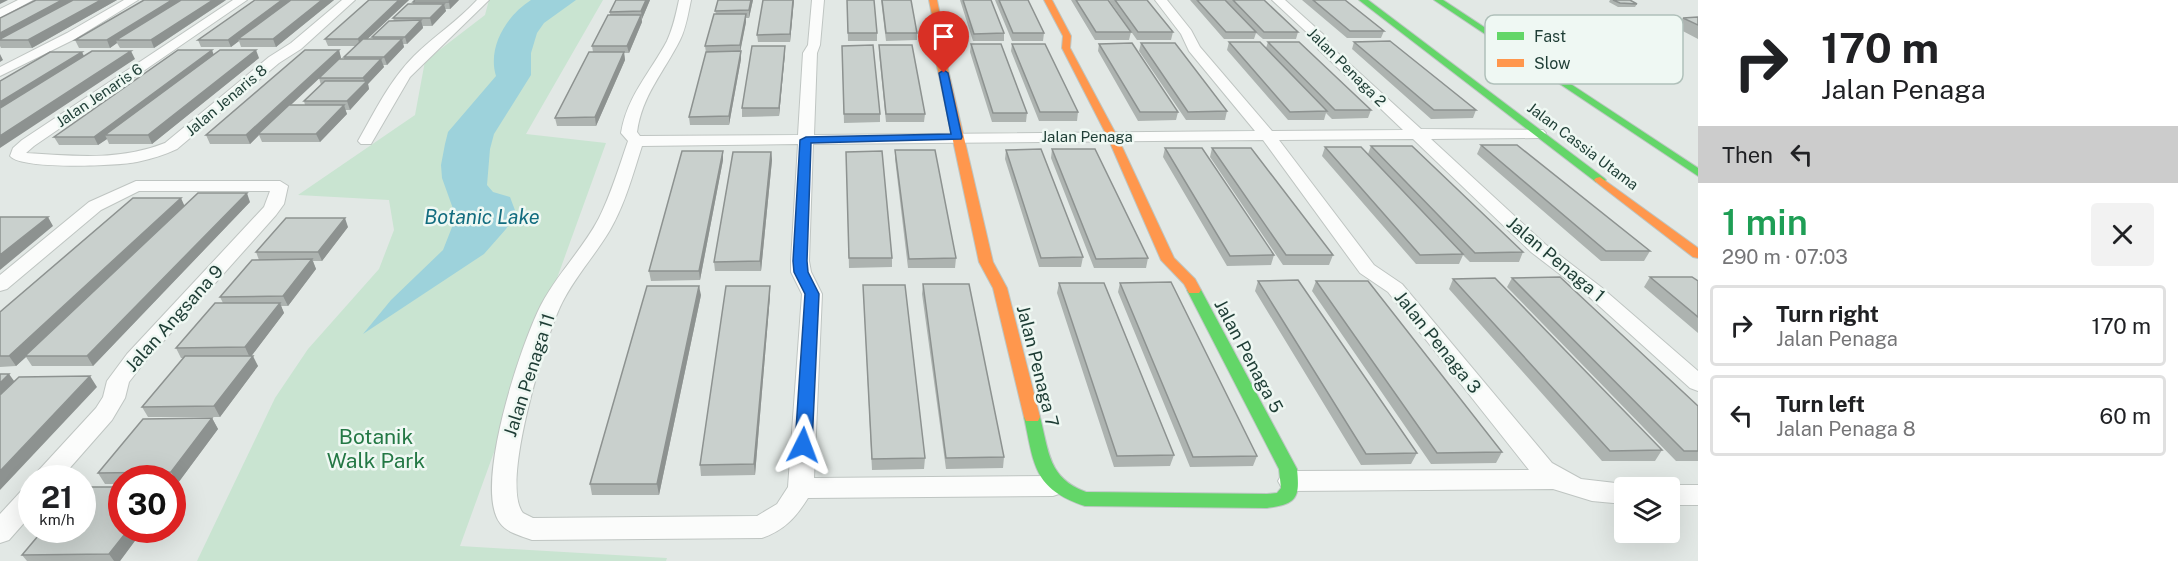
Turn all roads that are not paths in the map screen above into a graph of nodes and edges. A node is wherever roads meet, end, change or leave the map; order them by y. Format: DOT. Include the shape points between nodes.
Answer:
graph roads {
  1 [pos="27,0"];
  2 [pos="132,0"];
  3 [pos="241,0"];
  4 [pos="349,0"];
  5 [pos="483,0"];
  6 [pos="685,0"];
  7 [pos="818,0"];
  8 [pos="933,0"];
  9 [pos="1048,0"];
  10 [pos="1161,0"];
  11 [pos="1278,0"];
  12 [pos="1363,0"];
  13 [pos="1438,0"];
  14 [pos="1459,0"];
  15 [pos="0,14"];
  16 [pos="1485,17"];
  17 [pos="1485,31"];
  18 [pos="0,72"];
  19 [pos="1565,84"];
  20 [pos="1416,133"];
  21 [pos="1538,133"];
  22 [pos="1267,135"];
  23 [pos="1112,136"];
  24 [pos="957,137"];
  25 [pos="806,140"];
  26 [pos="366,141"];
  27 [pos="636,141"];
  28 [pos="86,161"];
  29 [pos="1698,172"];
  30 [pos="1698,254"];
  31 [pos="0,285"];
  32 [pos="1698,383"];
  33 [pos="59,465"];
  34 [pos="1555,479"];
  35 [pos="1291,481"];
  36 [pos="1053,486"];
  37 [pos="801,488"];
  38 [pos="1614,494"];
  39 [pos="1680,495"];
  40 [pos="1698,495"];
  41 [pos="18,512"];
  42 [pos="0,532"];
  1 -- 15 [label="street"];
  2 -- 18 [label="street"];
  3 -- 28 [label="street, Jalan Jenaris 6" via="18,151 22,158"];
  4 -- 28 [label="street, Jalan Jenaris 8" via="171,146 133,160"];
  5 -- 26 [label="street" via="397,84"];
  6 -- 27 [label="street" via="677,32 649,74 630,118 629,133"];
  7 -- 25 [label="street" via="810,53"];
  8 -- 24 [label="street, Jalan Penaga 7" via="941,40 939,52"];
  9 -- 23 [label="street, Jalan Penaga 5" via="1067,36 1066,48"];
  10 -- 22 [label="street, Jalan Penaga 3" via="1194,48"];
  11 -- 20 [label="street, Jalan Penaga 2"];
  12 -- 21 [label="street, Jalan Cassia Utama"];
  13 -- 17 [label="street"];
  14 -- 16 [label="street"];
  19 -- 29 [label="street"];
  20 -- 21 [label="street, Jalan Penaga"];
  20 -- 22 [label="street, Jalan Penaga"];
  20 -- 32 [label="street, Jalan Penaga 1" via="1538,248 1594,291"];
  21 -- 30 [label="street, Jalan Cassia Utama"];
  22 -- 23 [label="street, Jalan Penaga"];
  22 -- 34 [label="street, Jalan Penaga 3" via="1367,269 1395,288 1543,470"];
  23 -- 24 [label="street, Jalan Penaga"];
  23 -- 35 [label="street, Jalan Penaga 5" via="1168,260 1190,282"];
  24 -- 25 [label="street, Jalan Penaga"];
  24 -- 36 [label="street, Jalan Penaga 7" via="986,262 1000,288 1046,472"];
  25 -- 27 [label="street, Jalan Penaga"];
  25 -- 37 [label="street" via="800,261 812,294"];
  27 -- 37 [label="street, Jalan Penaga 11" via="608,218 550,309 507,441 505,496 509,516 532,528 762,527 786,512"];
  31 -- 33 [label="street, Jalan Angsana 9" via="95,206 136,186 280,186 270,211 135,359 118,381 104,414"];
  34 -- 35 [label="street"];
  34 -- 38 [label="street, Jalan Penaga 3" via="1579,490"];
  35 -- 36 [label="street" via="1287,495 1268,501 1085,499"];
  36 -- 37 [label="street"];
  39 -- 40 [label="street"];
  41 -- 42 [label="street"];
}
